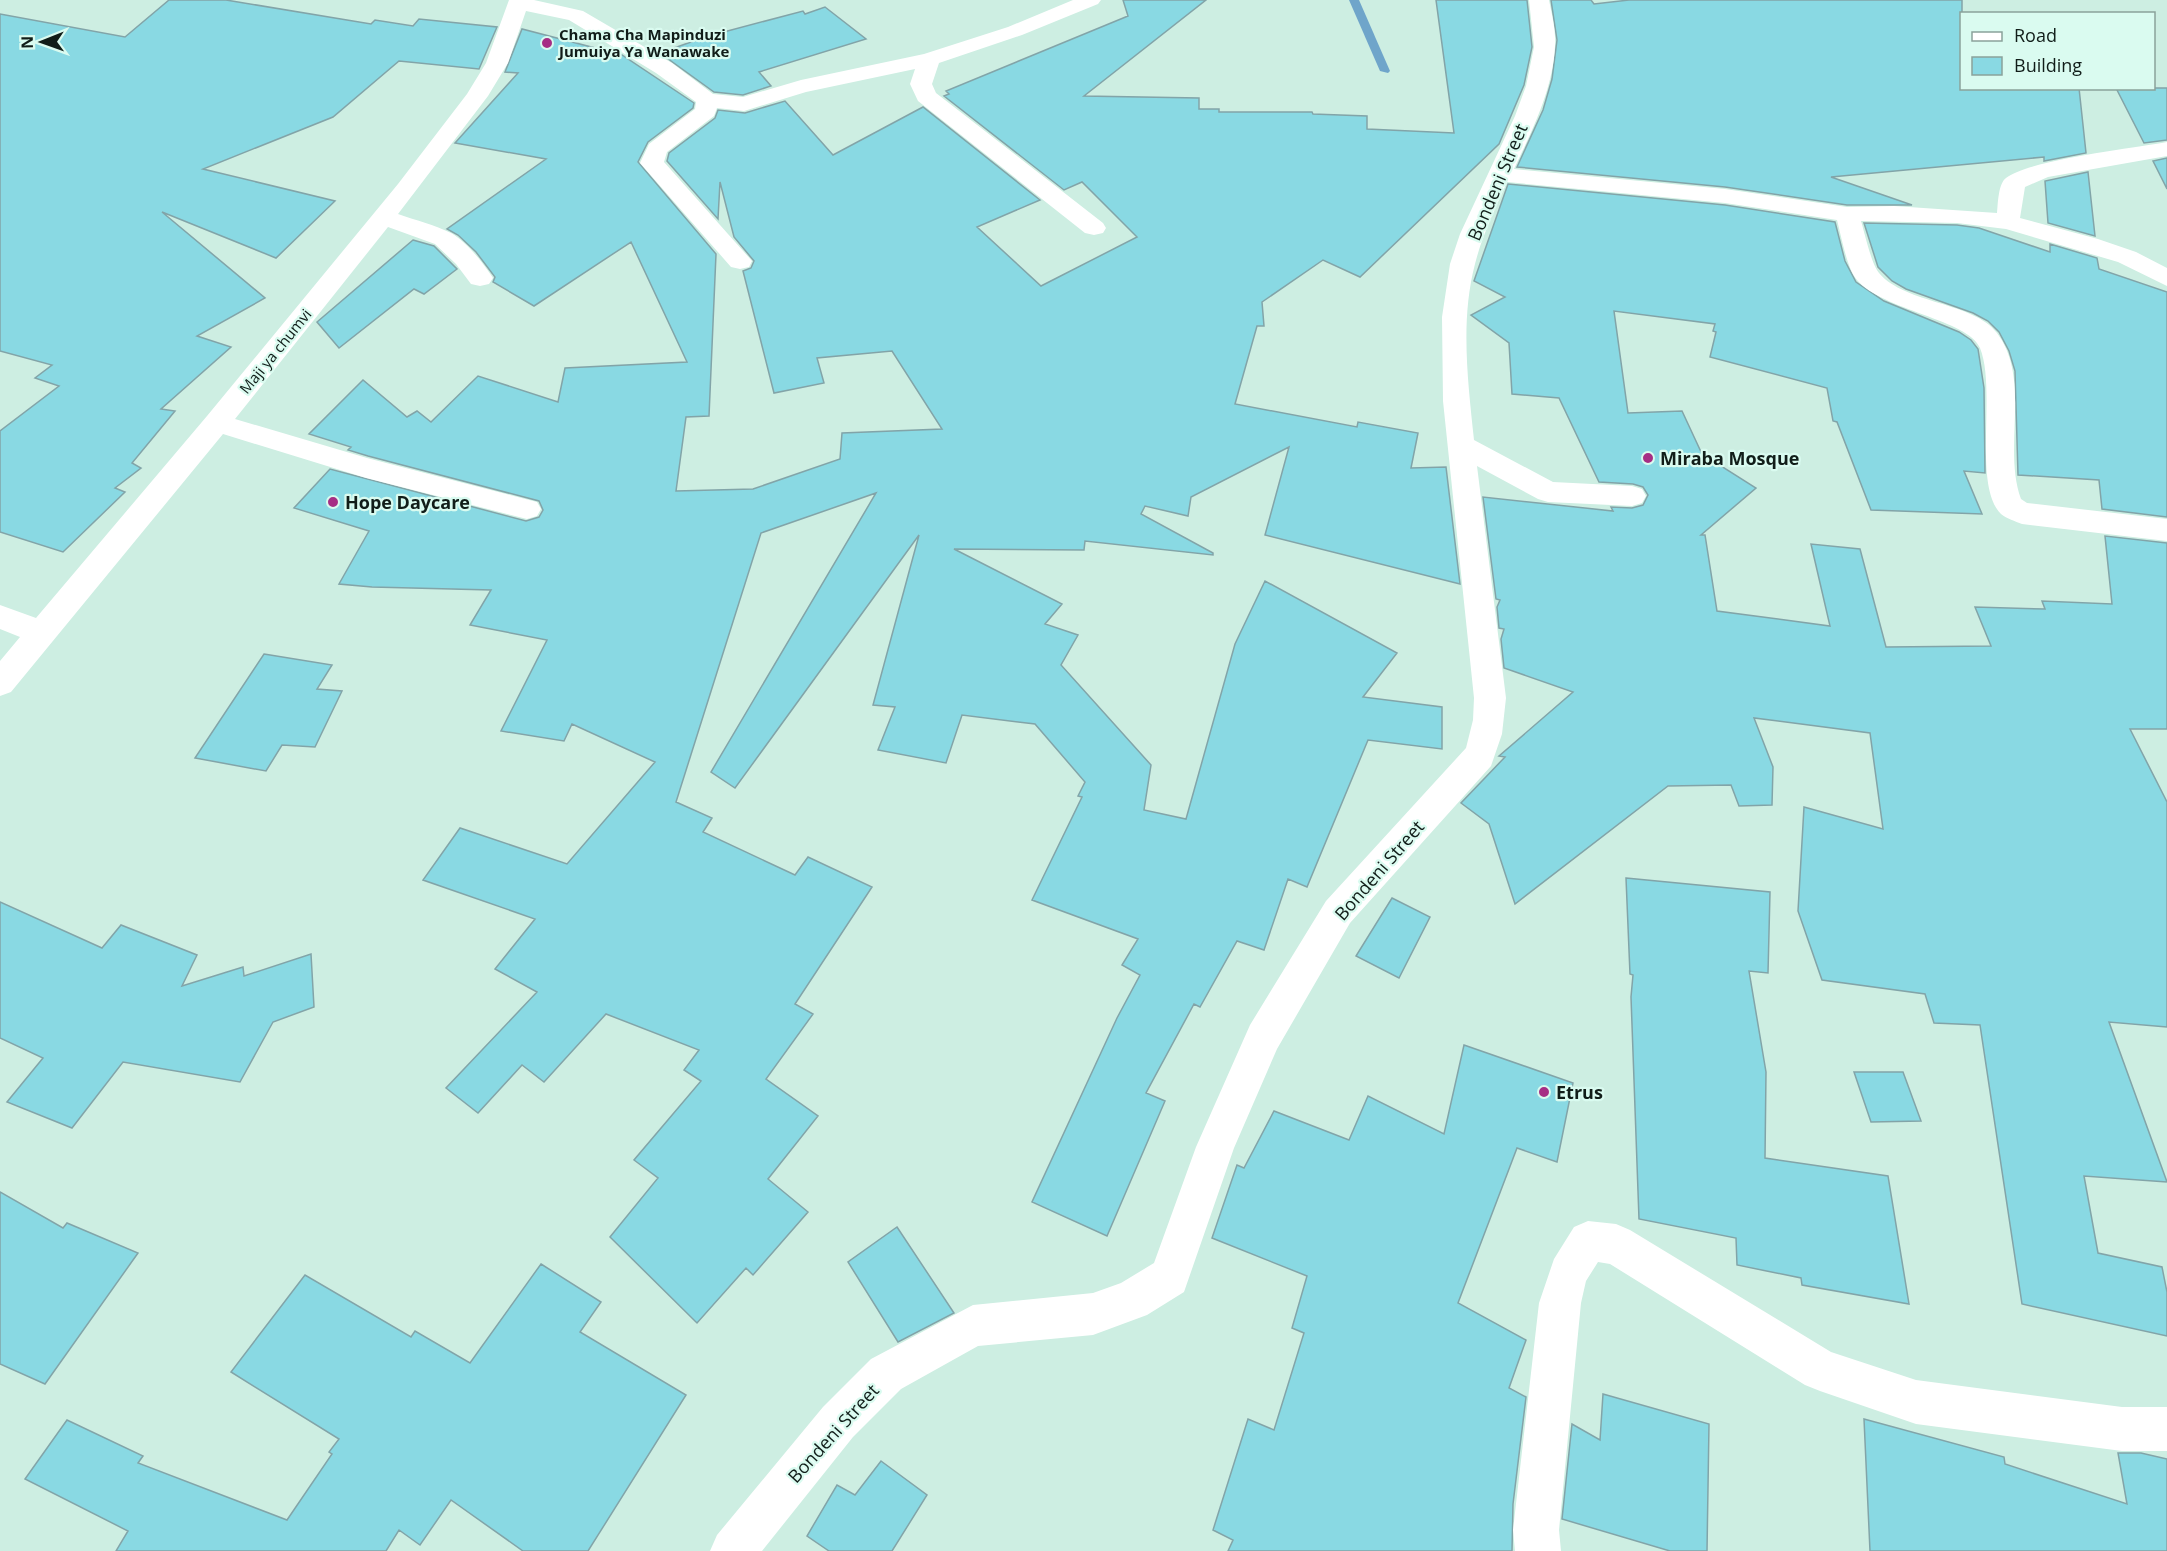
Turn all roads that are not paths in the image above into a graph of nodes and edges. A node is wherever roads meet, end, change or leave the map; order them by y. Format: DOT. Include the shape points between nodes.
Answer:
graph roads {
  1 [pos="1091,0"];
  2 [pos="1539,0"];
  3 [pos="519,2"];
  4 [pos="929,59"];
  5 [pos="707,100"];
  6 [pos="2167,149"];
  7 [pos="1498,174"];
  8 [pos="1847,214"];
  9 [pos="382,217"];
  10 [pos="2007,222"];
  11 [pos="1094,228"];
  12 [pos="740,261"];
  13 [pos="480,278"];
  14 [pos="2167,278"];
  15 [pos="217,423"];
  16 [pos="1461,445"];
  17 [pos="1632,496"];
  18 [pos="527,509"];
  19 [pos="2167,530"];
  20 [pos="0,617"];
  21 [pos="42,633"];
  22 [pos="0,683"];
  23 [pos="2167,1429"];
  24 [pos="733,1551"];
  25 [pos="1538,1551"];
  1 -- 4 [label="street" via="1015,32"];
  2 -- 7 [label="street, Bondeni Street" via="1545,53 1534,93"];
  3 -- 5 [label="street" via="576,15 664,68"];
  3 -- 9 [label="street, Maji ya chumvi" via="496,63 477,96"];
  4 -- 5 [label="street" via="801,87 744,104"];
  4 -- 11 [label="street" via="921,84 926,96"];
  5 -- 12 [label="street" via="706,111 657,149 652,163"];
  6 -- 10 [label="street" via="2042,171 2014,183"];
  7 -- 8 [label="street" via="1725,196"];
  7 -- 16 [label="street, Bondeni Street" via="1470,243 1456,295 1454,386"];
  8 -- 10 [label="street" via="1905,213"];
  8 -- 19 [label="street" via="1866,275 1872,282 1890,294 1974,326 1993,346 2000,389 2002,483 2013,509"];
  9 -- 13 [label="street" via="444,239"];
  9 -- 15 [label="street, Maji ya chumvi"];
  10 -- 14 [label="street" via="2127,257"];
  15 -- 18 [label="street" via="366,468"];
  15 -- 21 [label="street, Maji ya chumvi"];
  16 -- 17 [label="street" via="1548,492"];
  16 -- 24 [label="street, Bondeni Street" via="1490,698 1487,737 1479,756 1458,781 1338,912 1263,1038 1215,1147 1169,1278 1132,1300 1093,1314 973,1326 886,1374 838,1422"];
  20 -- 21 [label="street"];
  21 -- 22 [label="street, Maji ya chumvi"];
  23 -- 25 [label="street" via="2122,1430 1905,1399 1820,1370 1616,1244 1588,1241 1568,1273 1560,1303 1536,1530"];
}
